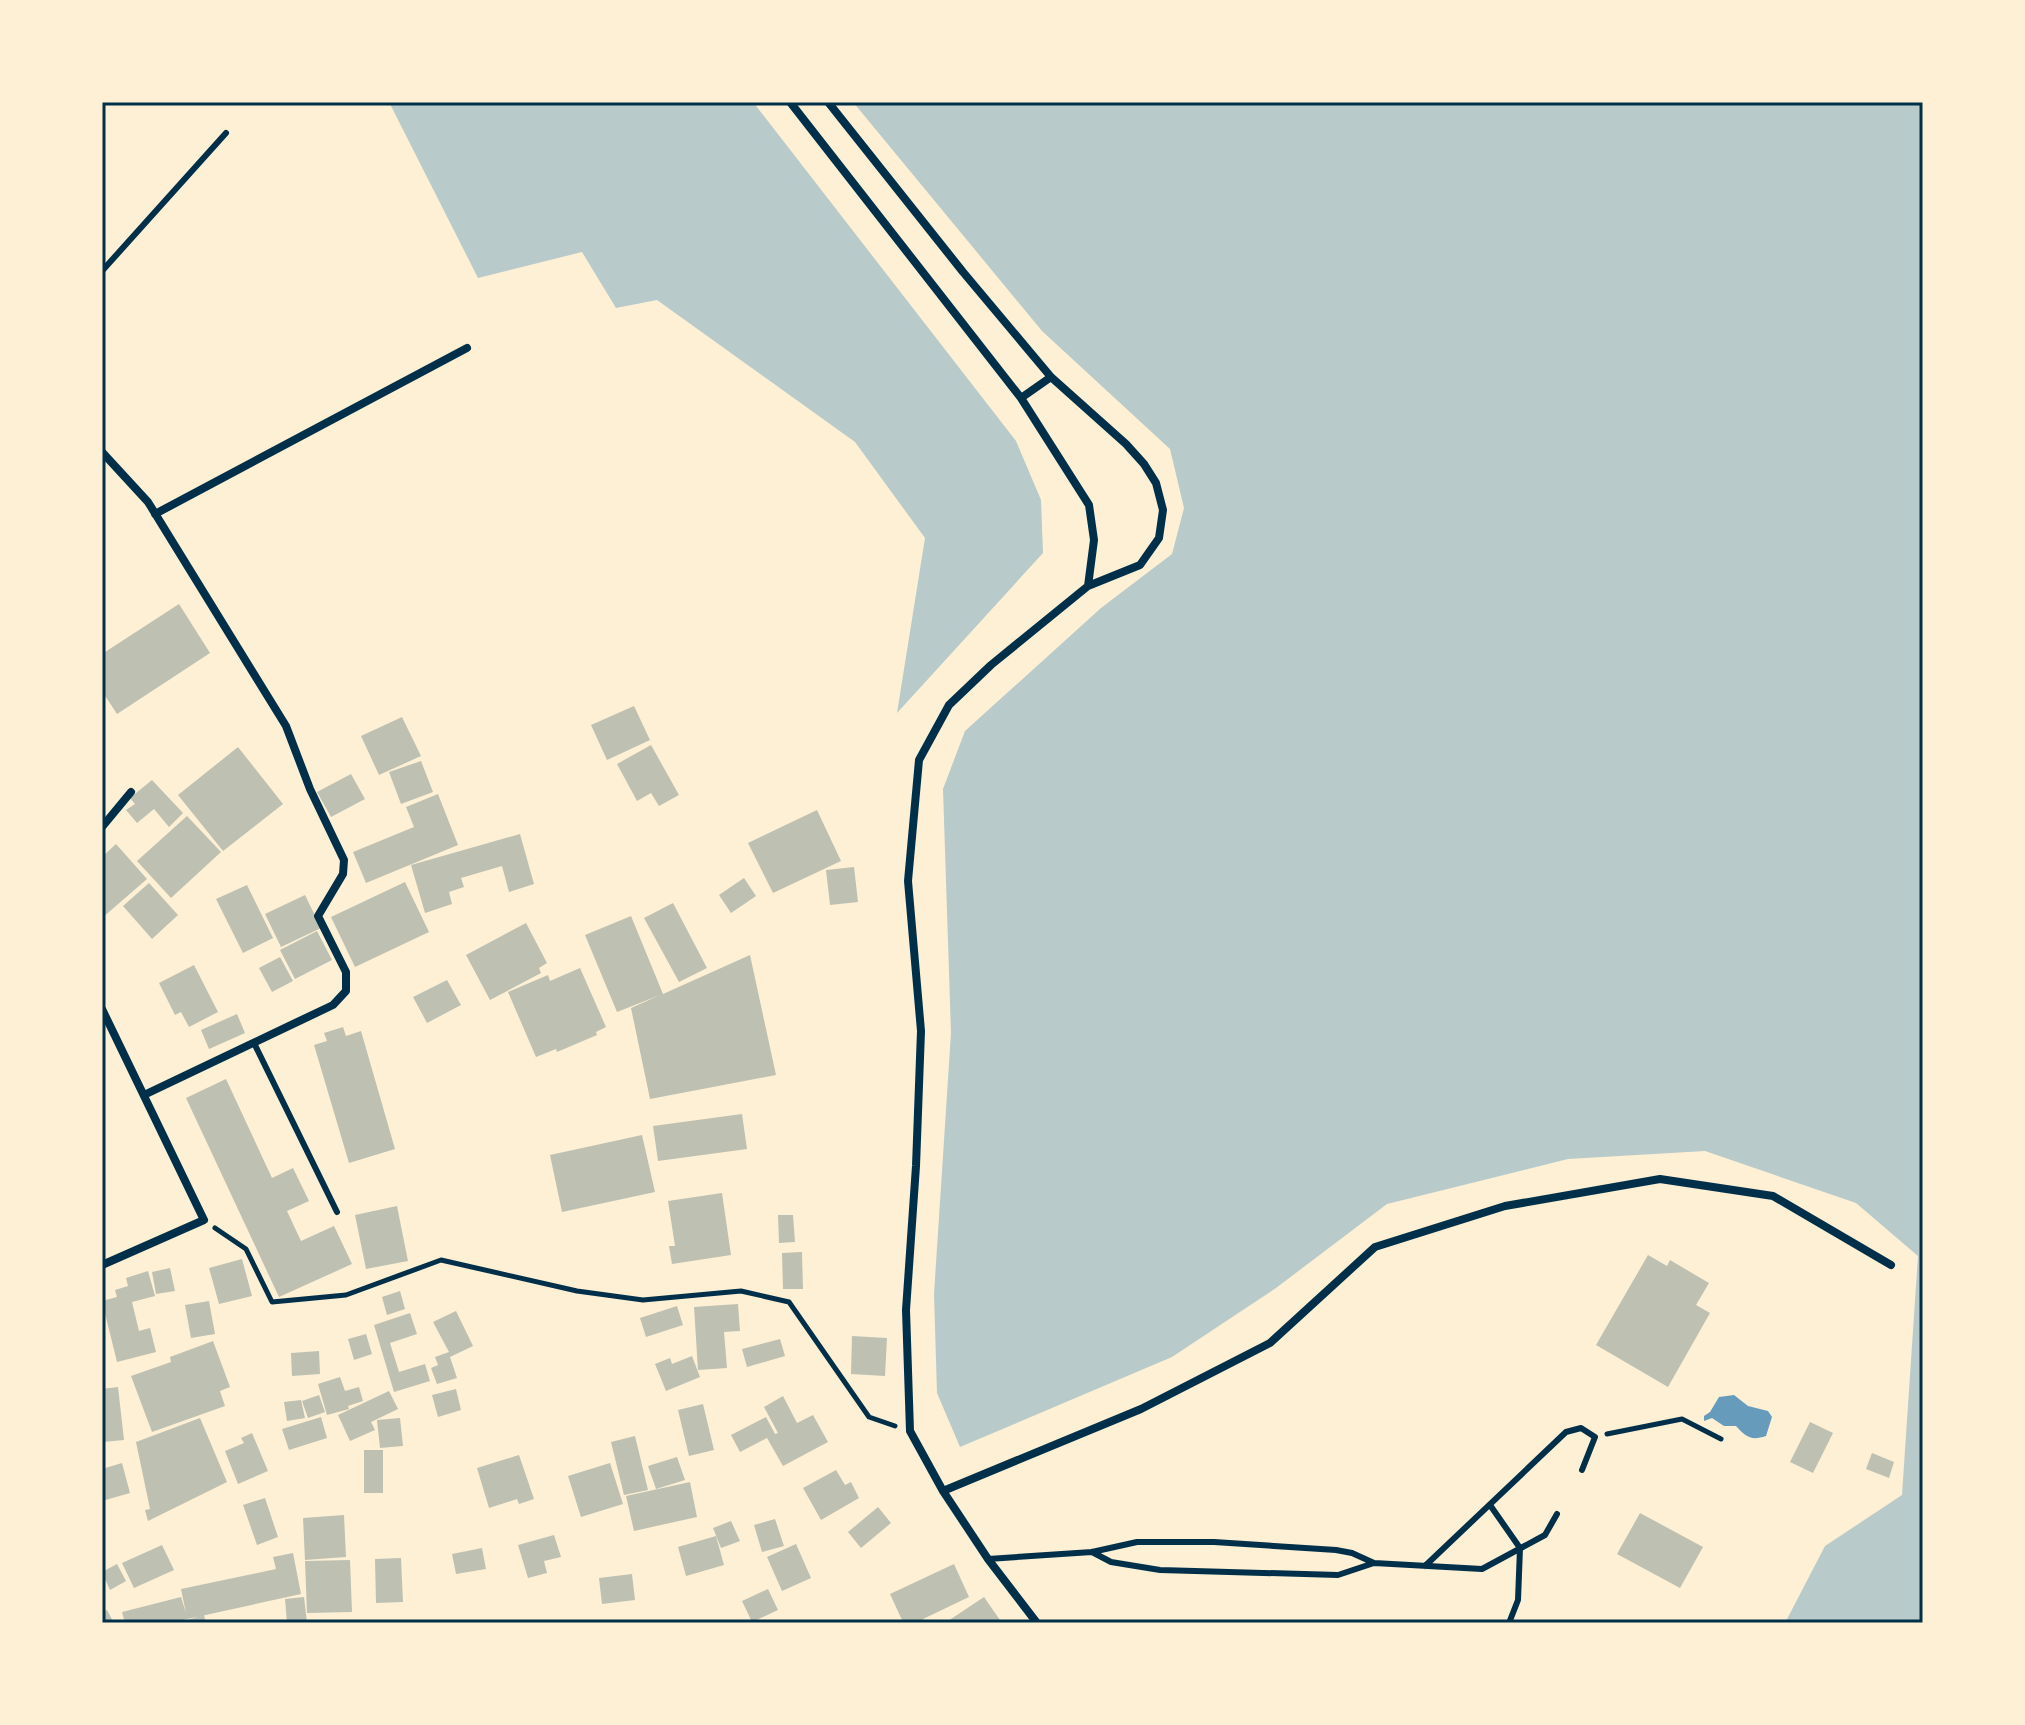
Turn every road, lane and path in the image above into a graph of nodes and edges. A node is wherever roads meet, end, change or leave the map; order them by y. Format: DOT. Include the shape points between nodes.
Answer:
graph roads {
  1 [pos="790,102"];
  2 [pos="828,102"];
  3 [pos="226,133"];
  4 [pos="102,271"];
  5 [pos="467,348"];
  6 [pos="1051,377"];
  7 [pos="1021,398"];
  8 [pos="102,452"];
  9 [pos="155,514"];
  10 [pos="1088,586"];
  11 [pos="131,792"];
  12 [pos="102,827"];
  13 [pos="102,1009"];
  14 [pos="254,1043"];
  15 [pos="144,1095"];
  16 [pos="337,1212"];
  17 [pos="204,1220"];
  18 [pos="102,1265"];
  19 [pos="1891,1265"];
  20 [pos="910,1431"];
  21 [pos="1595,1437"];
  22 [pos="1721,1439"];
  23 [pos="1582,1470"];
  24 [pos="943,1491"];
  25 [pos="1490,1505"];
  26 [pos="1557,1514"];
  27 [pos="1520,1548"];
  28 [pos="1092,1552"];
  29 [pos="988,1559"];
  30 [pos="1374,1563"];
  31 [pos="1425,1566"];
  32 [pos="1037,1623"];
  33 [pos="1509,1623"];
  1 -- 7 [label="street"];
  2 -- 6 [label="street"];
  3 -- 4 [label="lane"];
  5 -- 9 [label="street"];
  6 -- 7 [label="street"];
  6 -- 10 [label="street" via="1144,464 1163,510 1159,538 1140,565"];
  7 -- 10 [label="street" via="1089,505 1094,540"];
  8 -- 9 [label="street"];
  9 -- 14 [label="street" via="286,726 344,860 343,874 318,916 346,972 346,991 333,1005"];
  10 -- 20 [label="street" via="949,705 919,760 908,881 921,1031 906,1310"];
  11 -- 12 [label="street"];
  13 -- 15 [label="street"];
  14 -- 15 [label="street"];
  14 -- 16 [label="lane"];
  15 -- 17 [label="street"];
  17 -- 18 [label="street"];
  17 -- 20 [label="path" via="246,1249 272,1302 346,1295 441,1260 643,1300 741,1291 789,1302 869,1417"];
  19 -- 24 [label="street" via="1773,1196 1745,1191 1660,1179 1505,1206 1375,1247 1270,1343 1141,1409"];
  20 -- 24 [label="street"];
  21 -- 22 [label="path" via="1682,1419"];
  21 -- 23 [label="lane"];
  21 -- 25 [label="lane" via="1581,1428 1566,1432"];
  24 -- 29 [label="street"];
  25 -- 27 [label="lane"];
  25 -- 31 [label="lane"];
  26 -- 27 [label="lane" via="1545,1535"];
  27 -- 31 [label="lane" via="1482,1569"];
  27 -- 33 [label="lane" via="1518,1600"];
  28 -- 29 [label="lane"];
  28 -- 30 [label="lane" via="1137,1542 1214,1542 1336,1550"];
  28 -- 30 [label="lane" via="1111,1562 1160,1570 1338,1575"];
  29 -- 32 [label="street"];
  30 -- 31 [label="lane"];
}
